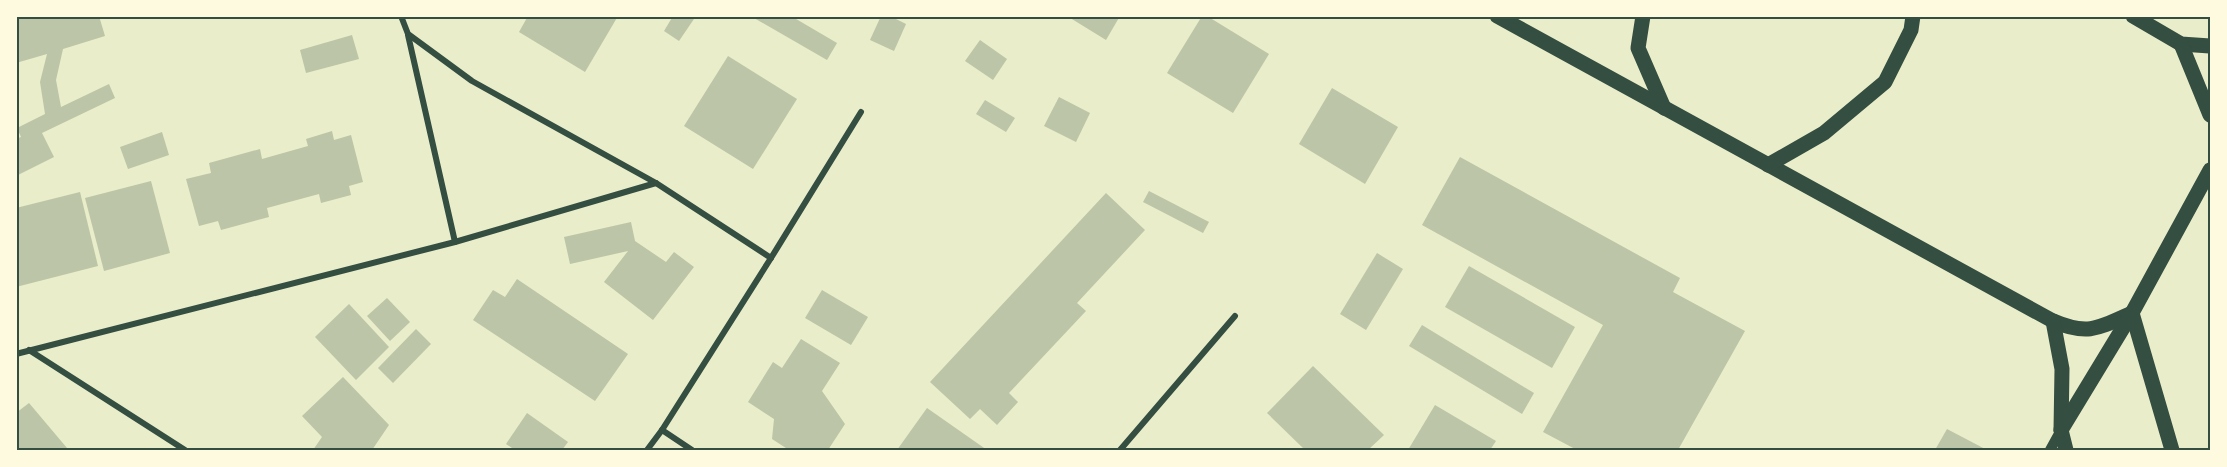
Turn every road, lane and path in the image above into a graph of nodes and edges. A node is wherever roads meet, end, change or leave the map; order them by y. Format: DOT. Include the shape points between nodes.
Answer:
graph roads {
  1 [pos="401,16"];
  2 [pos="1497,16"];
  3 [pos="1643,16"];
  4 [pos="1913,16"];
  5 [pos="2133,16"];
  6 [pos="408,34"];
  7 [pos="2181,44"];
  8 [pos="2211,46"];
  9 [pos="1664,108"];
  10 [pos="861,112"];
  11 [pos="2211,115"];
  12 [pos="1768,165"];
  13 [pos="2211,170"];
  14 [pos="656,183"];
  15 [pos="455,242"];
  16 [pos="771,258"];
  17 [pos="2132,313"];
  18 [pos="1235,316"];
  19 [pos="2053,321"];
  20 [pos="29,350"];
  21 [pos="16,354"];
  22 [pos="662,430"];
  23 [pos="2061,430"];
  24 [pos="185,450"];
  25 [pos="646,450"];
  26 [pos="692,450"];
  27 [pos="1120,450"];
  28 [pos="2050,450"];
  29 [pos="2066,450"];
  30 [pos="2172,450"];
  1 -- 6 [label="street"];
  2 -- 9 [label="main road"];
  3 -- 9 [label="main road" via="1638,48"];
  4 -- 12 [label="main road" via="1911,30 1885,82 1824,133"];
  5 -- 7 [label="main road"];
  6 -- 14 [label="street" via="472,81"];
  6 -- 15 [label="street"];
  7 -- 8 [label="main road"];
  7 -- 11 [label="main road"];
  9 -- 12 [label="main road"];
  10 -- 16 [label="street"];
  12 -- 19 [label="main road"];
  13 -- 17 [label="main road"];
  14 -- 15 [label="street"];
  14 -- 16 [label="street"];
  15 -- 20 [label="street"];
  16 -- 22 [label="street"];
  17 -- 19 [label="main road" via="2090,330 2072,329"];
  17 -- 23 [label="main road"];
  17 -- 30 [label="main road"];
  18 -- 27 [label="street"];
  19 -- 23 [label="main road" via="2062,369"];
  20 -- 21 [label="street"];
  20 -- 24 [label="street"];
  22 -- 25 [label="street"];
  22 -- 26 [label="street"];
  23 -- 28 [label="street"];
  23 -- 29 [label="main road"];
}
